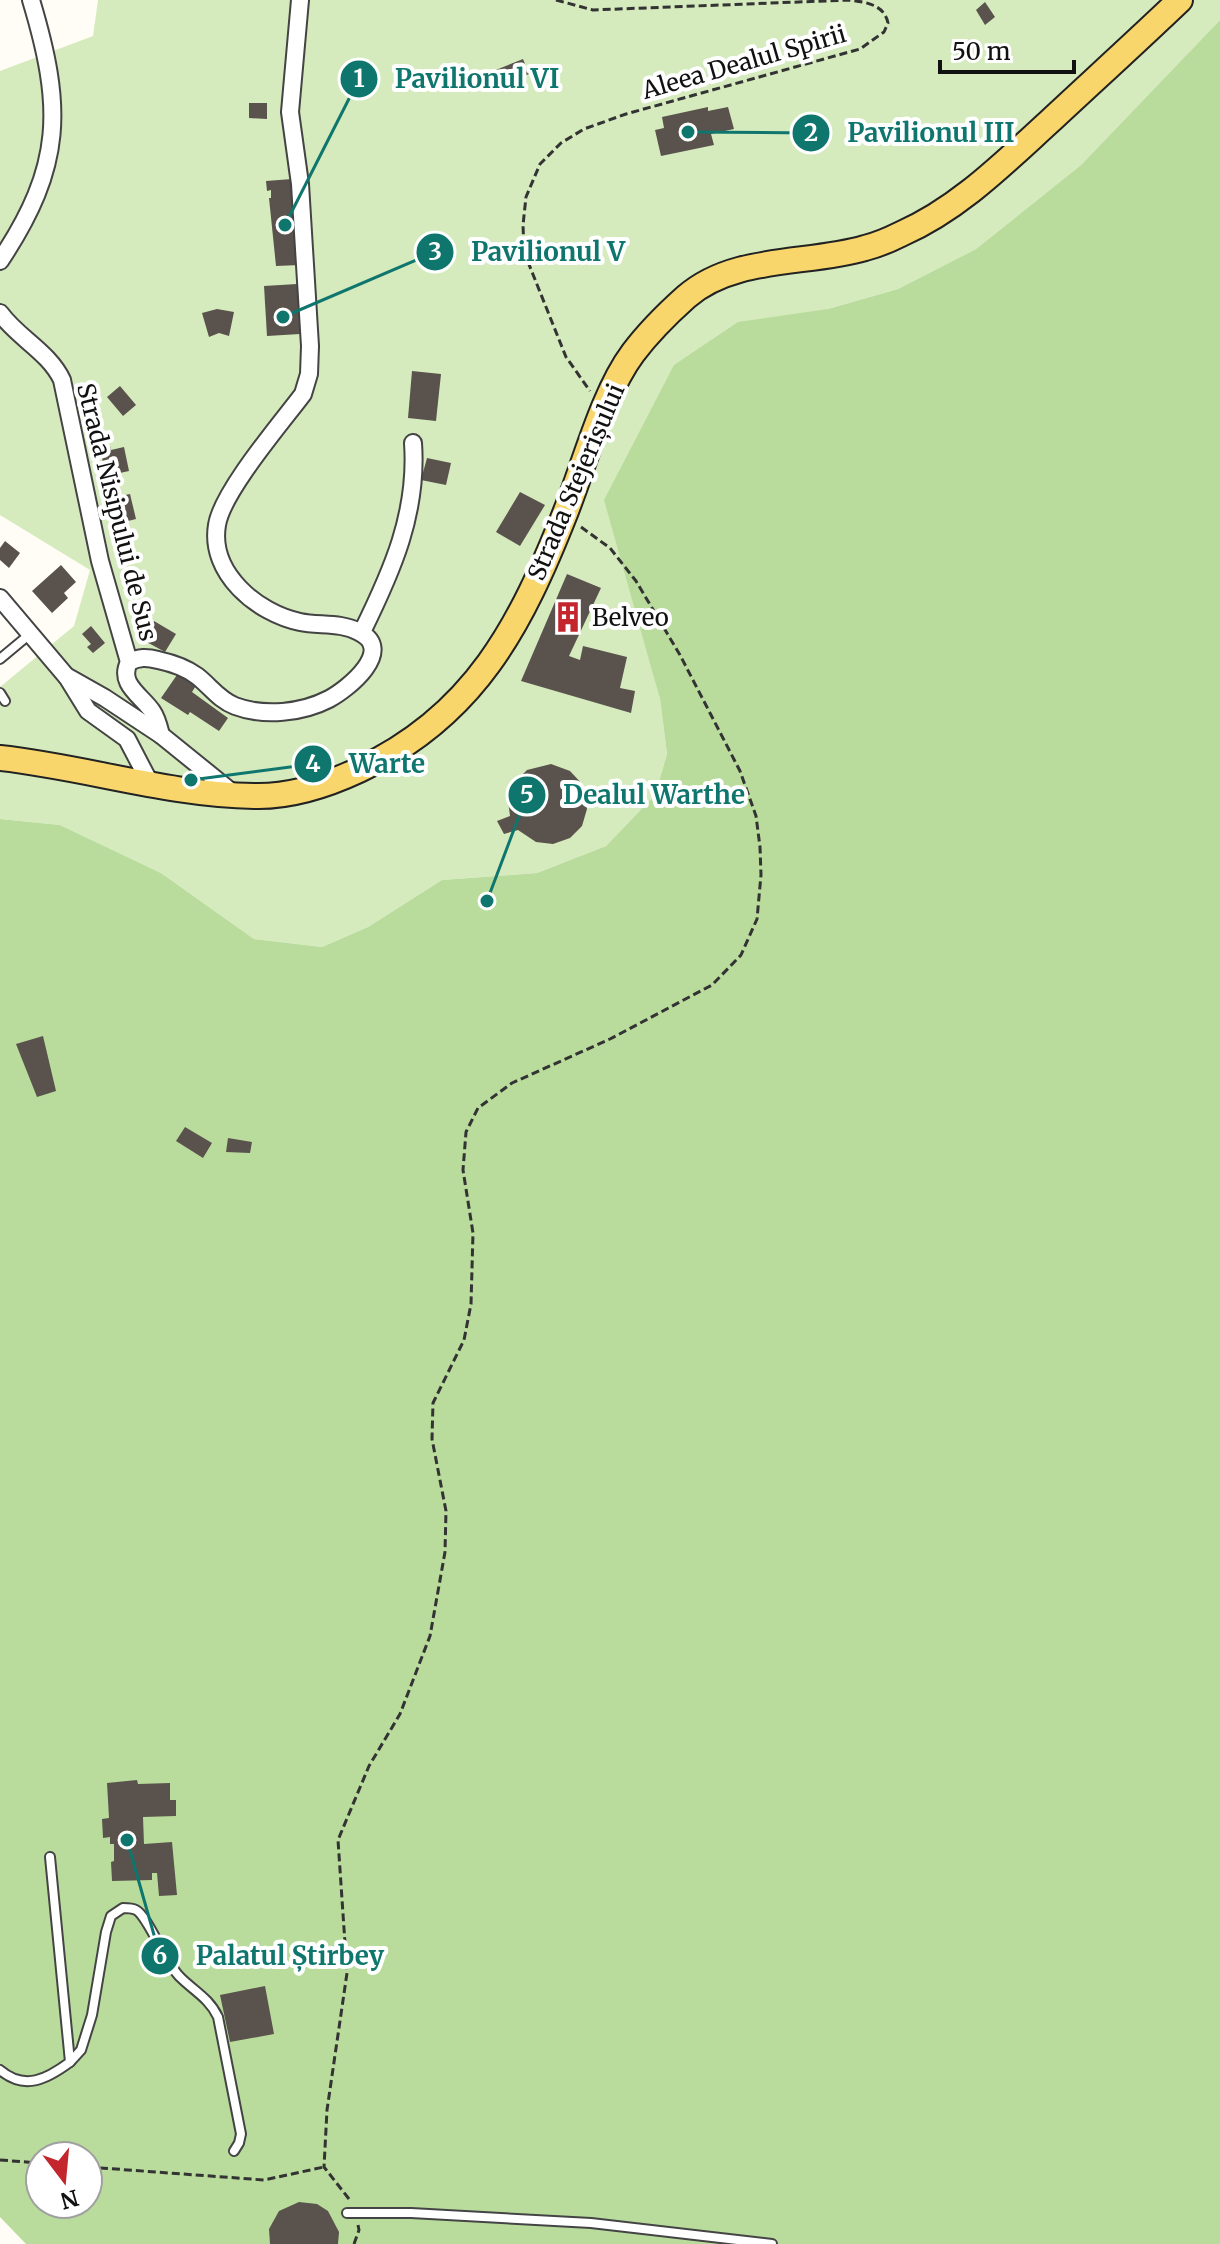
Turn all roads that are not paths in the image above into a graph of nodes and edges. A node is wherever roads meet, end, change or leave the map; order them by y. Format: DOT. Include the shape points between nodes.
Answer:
graph roads {
  1 [pos="31,0"];
  2 [pos="300,0"];
  3 [pos="1180,0"];
  4 [pos="0,261"];
  5 [pos="0,313"];
  6 [pos="413,443"];
  7 [pos="0,598"];
  8 [pos="362,632"];
  9 [pos="30,634"];
  10 [pos="0,659"];
  11 [pos="129,662"];
  12 [pos="66,676"];
  13 [pos="161,735"];
  14 [pos="0,758"];
  15 [pos="150,783"];
  16 [pos="235,795"];
  17 [pos="50,1857"];
  18 [pos="70,2062"];
  19 [pos="0,2070"];
  20 [pos="234,2151"];
  21 [pos="351,2214"];
  22 [pos="772,2244"];
  1 -- 4 [label="street" via="52,83 54,124 41,187"];
  2 -- 8 [label="street" via="290,112 300,184 309,374 303,394 231,491 217,525 217,540 223,565 253,600 296,621"];
  3 -- 16 [label="main road, Strada Stejerișului" via="998,169 940,213 863,249 758,267 717,278 691,293 631,356 565,515 504,644 482,675 428,730 342,778 289,792"];
  5 -- 11 [label="street, Strada Nisipului de Sus" via="56,367 62,380 100,561"];
  6 -- 8 [label="street" via="411,508 384,588"];
  7 -- 9 [label="street"];
  8 -- 11 [label="street" via="372,655 357,680 330,699 289,711 234,705 174,664 143,657"];
  9 -- 10 [label="lane"];
  9 -- 12 [label="street"];
  11 -- 13 [label="street, Strada Nisipului de Sus" via="129,684 153,712"];
  12 -- 13 [label="street"];
  12 -- 15 [label="street" via="88,711 127,739"];
  13 -- 16 [label="street"];
  14 -- 15 [label="main road, Strada Stejerișului"];
  15 -- 16 [label="main road, Strada Stejerișului"];
  17 -- 18 [label="lane"];
  18 -- 19 [label="lane" via="28,2083"];
  18 -- 20 [label="lane" via="81,2050 92,2015 111,1916 123,1908 136,1910 178,1976 211,2002 218,2017 241,2134"];
  21 -- 22 [label="lane" via="591,2223"];
}
